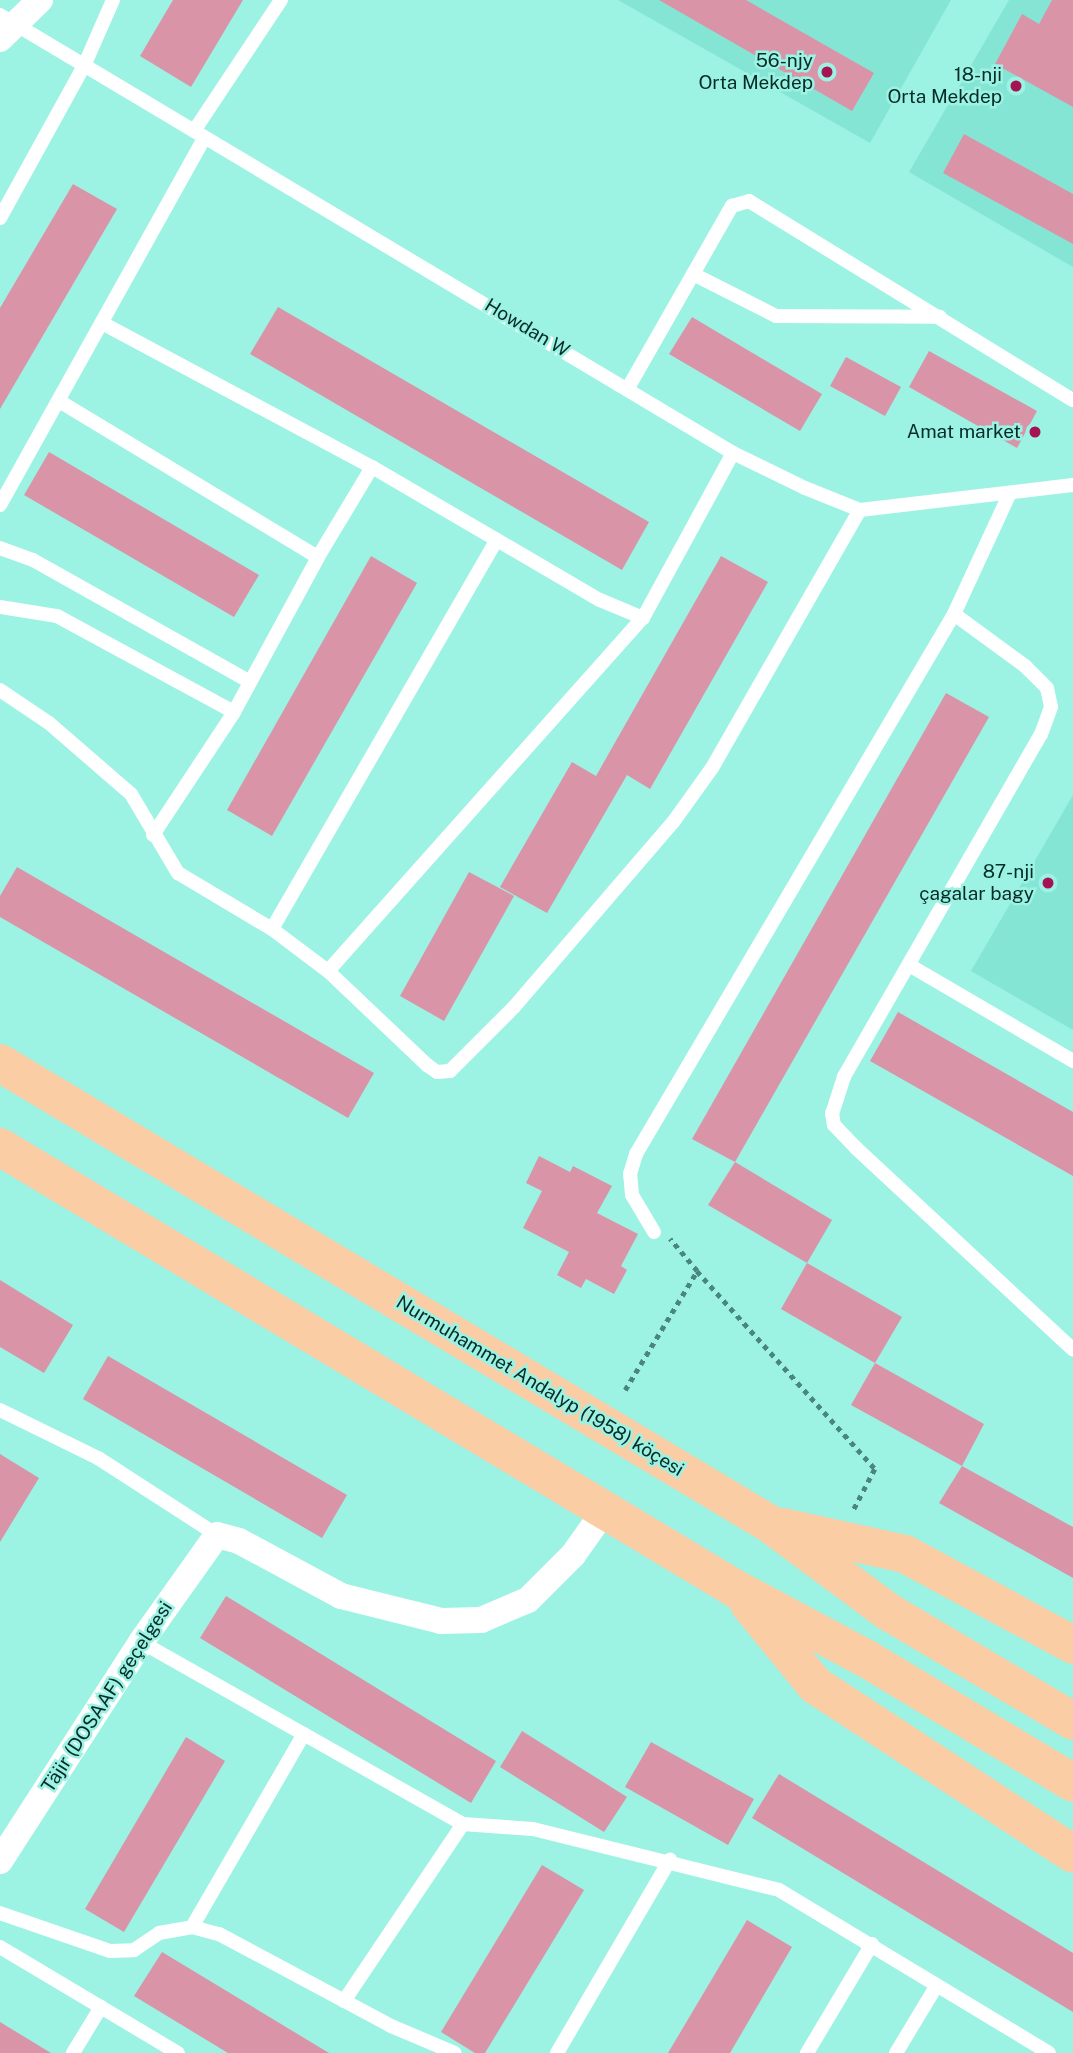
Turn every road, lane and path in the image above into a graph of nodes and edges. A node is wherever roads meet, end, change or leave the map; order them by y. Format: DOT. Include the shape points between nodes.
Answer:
graph roads {
  1 [pos="40,0"];
  2 [pos="113,0"];
  3 [pos="281,0"];
  4 [pos="5,26"];
  5 [pos="84,66"];
  6 [pos="199,134"];
  7 [pos="0,218"];
  8 [pos="693,274"];
  9 [pos="940,317"];
  10 [pos="102,323"];
  11 [pos="628,388"];
  12 [pos="1073,400"];
  13 [pos="59,401"];
  14 [pos="733,453"];
  15 [pos="372,467"];
  16 [pos="1073,485"];
  17 [pos="1009,495"];
  18 [pos="0,505"];
  19 [pos="860,510"];
  20 [pos="496,541"];
  21 [pos="0,548"];
  22 [pos="318,557"];
  23 [pos="0,607"];
  24 [pos="954,614"];
  25 [pos="643,618"];
  26 [pos="250,682"];
  27 [pos="0,690"];
  28 [pos="234,712"];
  29 [pos="153,835"];
  30 [pos="272,929"];
  31 [pos="909,965"];
  32 [pos="327,971"];
  33 [pos="1073,1061"];
  34 [pos="0,1063"];
  35 [pos="0,1147"];
  36 [pos="650,1227"];
  37 [pos="697,1271"];
  38 [pos="1073,1350"];
  39 [pos="625,1390"];
  40 [pos="0,1410"];
  41 [pos="605,1510"];
  42 [pos="852,1512"];
  43 [pos="770,1524"];
  44 [pos="217,1535"];
  45 [pos="737,1588"];
  46 [pos="141,1642"];
  47 [pos="1073,1644"];
  48 [pos="1073,1721"];
  49 [pos="304,1734"];
  50 [pos="1073,1783"];
  51 [pos="463,1825"];
  52 [pos="1073,1854"];
  53 [pos="670,1860"];
  54 [pos="0,1861"];
  55 [pos="0,1913"];
  56 [pos="192,1927"];
  57 [pos="872,1944"];
  58 [pos="0,1947"];
  59 [pos="937,1985"];
  60 [pos="344,2001"];
  61 [pos="101,2007"];
  62 [pos="73,2053"];
  63 [pos="178,2053"];
  64 [pos="455,2053"];
  65 [pos="557,2053"];
  66 [pos="807,2053"];
  67 [pos="896,2053"];
  68 [pos="1049,2053"];
  1 -- 4 [label="street, Howdan W"];
  2 -- 5 [label="lane"];
  3 -- 6 [label="lane"];
  4 -- 5 [label="lane, Howdan W"];
  5 -- 6 [label="lane, Howdan W"];
  5 -- 7 [label="lane"];
  6 -- 10 [label="lane"];
  6 -- 11 [label="lane, Howdan W"];
  8 -- 9 [label="lane" via="776,316"];
  8 -- 9 [label="lane" via="732,206 749,201"];
  8 -- 11 [label="lane"];
  9 -- 12 [label="lane"];
  10 -- 13 [label="lane"];
  10 -- 15 [label="lane"];
  11 -- 14 [label="lane, Howdan W"];
  13 -- 18 [label="lane"];
  13 -- 22 [label="lane"];
  14 -- 19 [label="lane, Howdan W"];
  14 -- 25 [label="lane"];
  15 -- 20 [label="lane"];
  15 -- 22 [label="lane"];
  16 -- 17 [label="lane, Howdan W"];
  17 -- 19 [label="lane, Howdan W"];
  17 -- 24 [label="lane"];
  19 -- 32 [label="lane" via="712,768 674,821 467,1058 450,1072 437,1072"];
  20 -- 25 [label="lane" via="600,600"];
  20 -- 30 [label="lane"];
  21 -- 26 [label="lane" via="33,560"];
  22 -- 26 [label="lane"];
  23 -- 28 [label="lane" via="57,617"];
  24 -- 31 [label="lane" via="1025,666 1046,688 1051,707 1041,734"];
  24 -- 36 [label="lane" via="636,1154 630,1174 632,1195"];
  25 -- 32 [label="lane"];
  26 -- 28 [label="lane"];
  27 -- 29 [label="lane" via="49,723 131,794"];
  28 -- 29 [label="lane"];
  29 -- 30 [label="lane" via="178,873"];
  30 -- 32 [label="lane"];
  31 -- 33 [label="lane"];
  31 -- 38 [label="lane" via="844,1077 832,1114 834,1125"];
  34 -- 43 [label="main road, Nurmuhammet Andalyp (1958) köçesi"];
  35 -- 41 [label="main road"];
  36 -- 37 [label="path" via="667,1234"];
  37 -- 39 [label="path"];
  37 -- 42 [label="path" via="875,1469"];
  40 -- 44 [label="lane" via="98,1458"];
  41 -- 44 [label="street" via="573,1555 528,1600 481,1620 440,1621 341,1596 239,1541"];
  41 -- 45 [label="main road"];
  43 -- 47 [label="main road" via="905,1553"];
  43 -- 48 [label="main road, Nurmuhammet Andalyp (1958) köçesi" via="887,1611"];
  44 -- 46 [label="street, Täjir (DOSAAF) geçelgesi"];
  45 -- 50 [label="main road" via="867,1659"];
  45 -- 52 [label="main road" via="815,1685"];
  46 -- 49 [label="lane"];
  46 -- 54 [label="street, Täjir (DOSAAF) geçelgesi"];
  49 -- 51 [label="lane"];
  49 -- 56 [label="lane"];
  51 -- 53 [label="lane" via="533,1829"];
  51 -- 60 [label="lane"];
  53 -- 57 [label="lane" via="779,1890"];
  53 -- 65 [label="lane"];
  55 -- 56 [label="lane" via="110,1951 134,1950 159,1933"];
  56 -- 60 [label="lane" via="219,1934"];
  57 -- 59 [label="lane"];
  57 -- 66 [label="lane"];
  58 -- 61 [label="lane"];
  59 -- 67 [label="lane"];
  59 -- 68 [label="lane"];
  60 -- 64 [label="lane"];
  61 -- 62 [label="lane"];
  61 -- 63 [label="lane"];
}
